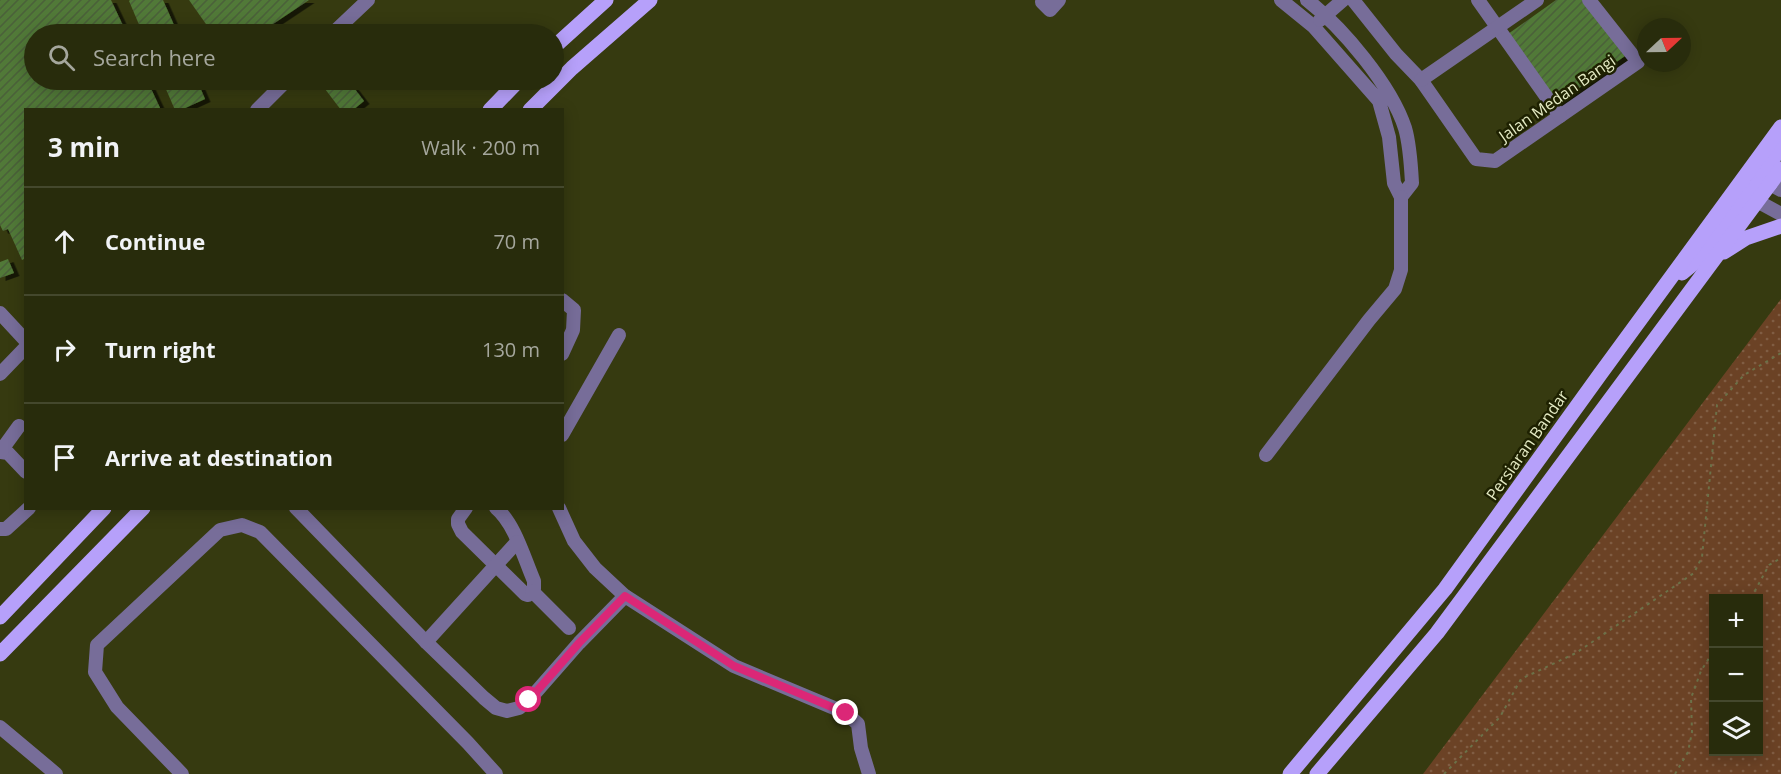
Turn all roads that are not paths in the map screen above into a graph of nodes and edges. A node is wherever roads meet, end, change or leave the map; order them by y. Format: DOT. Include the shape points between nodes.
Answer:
graph roads {
  1 [pos="368,0"];
  2 [pos="606,0"];
  3 [pos="650,0"];
  4 [pos="1044,0"];
  5 [pos="1059,0"];
  6 [pos="1281,0"];
  7 [pos="1343,0"];
  8 [pos="1353,0"];
  9 [pos="1478,0"];
  10 [pos="1536,0"];
  11 [pos="1589,0"];
  12 [pos="1311,1"];
  13 [pos="1299,14"];
  14 [pos="1325,16"];
  15 [pos="343,24"];
  16 [pos="1313,26"];
  17 [pos="1497,27"];
  18 [pos="564,38"];
  19 [pos="564,76"];
  20 [pos="1421,80"];
  21 [pos="277,90"];
  22 [pos="509,90"];
  23 [pos="550,90"];
  24 [pos="259,108"];
  25 [pos="492,108"];
  26 [pos="532,108"];
  27 [pos="1560,116"];
  28 [pos="1781,128"];
  29 [pos="1781,147"];
  30 [pos="1781,169"];
  31 [pos="1766,190"];
  32 [pos="1401,197"];
  33 [pos="1781,214"];
  34 [pos="1781,226"];
  35 [pos="1714,260"];
  36 [pos="1662,290"];
  37 [pos="564,302"];
  38 [pos="0,313"];
  39 [pos="619,335"];
  40 [pos="24,339"];
  41 [pos="24,348"];
  42 [pos="564,350"];
  43 [pos="0,374"];
  44 [pos="19,426"];
  45 [pos="564,431"];
  46 [pos="0,452"];
  47 [pos="1266,455"];
  48 [pos="24,470"];
  49 [pos="27,510"];
  50 [pos="102,510"];
  51 [pos="141,510"];
  52 [pos="298,510"];
  53 [pos="465,510"];
  54 [pos="498,510"];
  55 [pos="560,510"];
  56 [pos="0,529"];
  57 [pos="517,542"];
  58 [pos="495,566"];
  59 [pos="532,591"];
  60 [pos="625,596"];
  61 [pos="0,616"];
  62 [pos="568,628"];
  63 [pos="426,642"];
  64 [pos="0,654"];
  65 [pos="0,727"];
  66 [pos="56,774"];
  67 [pos="182,774"];
  68 [pos="496,774"];
  69 [pos="868,774"];
  70 [pos="1290,774"];
  71 [pos="1317,774"];
  1 -- 15 [label="street"];
  2 -- 18 [label="main road"];
  3 -- 19 [label="main road"];
  4 -- 5 [label="street" via="1050,10"];
  6 -- 13 [label="street"];
  7 -- 14 [label="street"];
  8 -- 20 [label="street, Jalan Medan Bangi"];
  9 -- 17 [label="street"];
  10 -- 17 [label="street"];
  11 -- 27 [label="street, Jalan Medan Bangi" via="1638,62"];
  12 -- 13 [label="street"];
  12 -- 14 [label="street"];
  13 -- 16 [label="street"];
  14 -- 16 [label="street"];
  14 -- 32 [label="street" via="1379,79 1398,111 1405,128 1412,183"];
  16 -- 32 [label="street" via="1379,101 1389,137 1394,183"];
  17 -- 20 [label="street"];
  17 -- 27 [label="street"];
  20 -- 27 [label="street, Jalan Medan Bangi" via="1476,159 1495,161"];
  21 -- 24 [label="street"];
  22 -- 25 [label="main road"];
  23 -- 26 [label="main road"];
  28 -- 36 [label="main road, Persiaran Bandar"];
  29 -- 31 [label="main road" via="1762,173"];
  30 -- 31 [label="main road"];
  31 -- 33 [label="street"];
  31 -- 35 [label="main road"];
  31 -- 36 [label="main road" via="1743,200 1699,259"];
  32 -- 47 [label="street" via="1401,270 1395,289"];
  34 -- 35 [label="main road" via="1746,238"];
  35 -- 71 [label="main road" via="1437,633"];
  36 -- 70 [label="main road, Persiaran Bandar" via="1445,589"];
  37 -- 42 [label="street" via="573,310 573,330"];
  38 -- 40 [label="street"];
  39 -- 45 [label="street"];
  41 -- 43 [label="street"];
  44 -- 46 [label="street"];
  46 -- 48 [label="street" via="8,453"];
  49 -- 56 [label="street" via="6,529"];
  50 -- 61 [label="main road"];
  51 -- 64 [label="main road"];
  52 -- 63 [label="street"];
  53 -- 58 [label="street" via="458,519 462,532"];
  54 -- 57 [label="street" via="512,526"];
  55 -- 60 [label="street" via="574,542"];
  57 -- 58 [label="street"];
  57 -- 59 [label="street" via="534,581"];
  58 -- 59 [label="street" via="525,594"];
  58 -- 63 [label="street"];
  59 -- 62 [label="street"];
  60 -- 63 [label="street" via="529,700 507,711 484,699"];
  60 -- 69 [label="street" via="734,666 846,713 858,724"];
  65 -- 66 [label="street"];
  67 -- 68 [label="street" via="117,707 95,672 97,645 220,530 242,525 261,532"];
}
